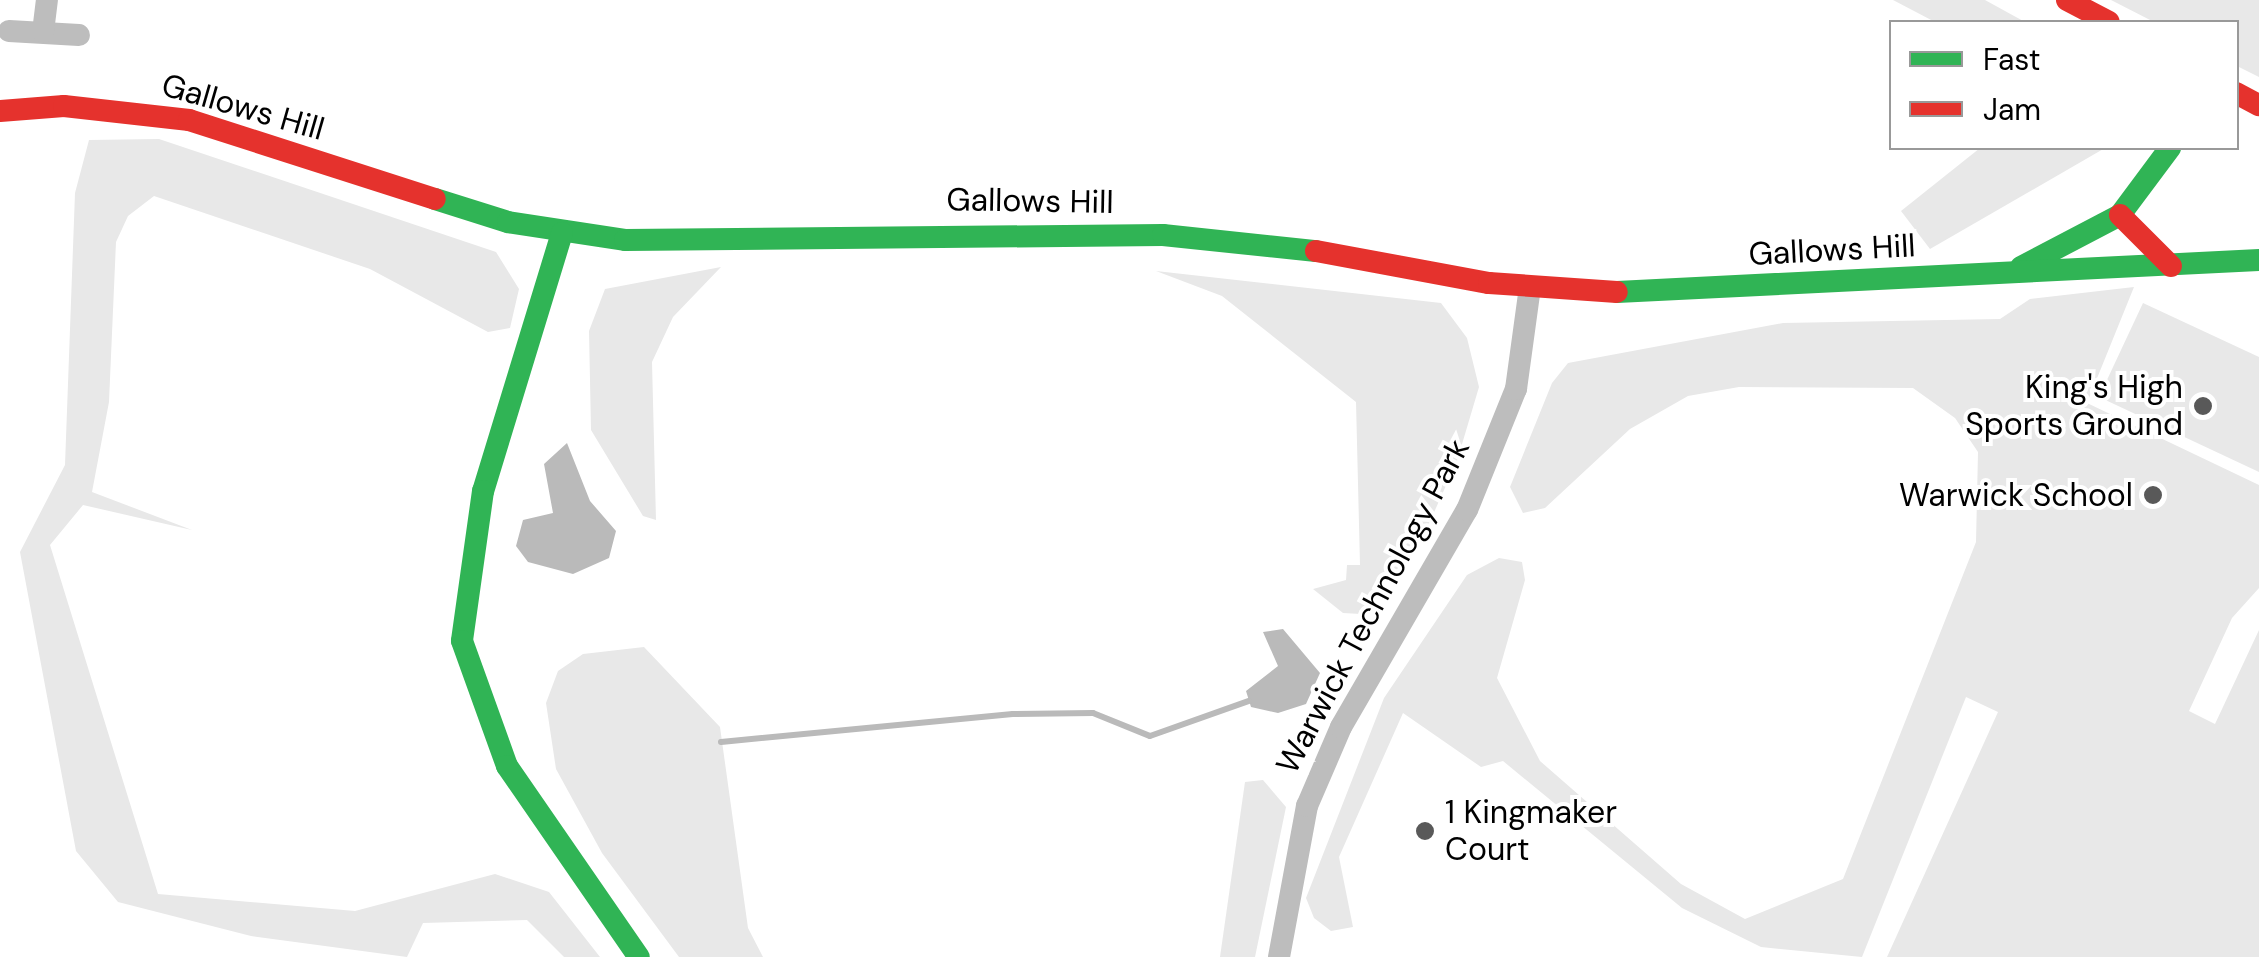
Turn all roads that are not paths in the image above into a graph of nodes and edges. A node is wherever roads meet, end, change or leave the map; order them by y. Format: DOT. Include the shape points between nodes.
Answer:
graph roads {
  1 [pos="48,0"];
  2 [pos="2068,0"];
  3 [pos="2105,20"];
  4 [pos="9,31"];
  5 [pos="42,32"];
  6 [pos="79,35"];
  7 [pos="0,89"];
  8 [pos="64,106"];
  9 [pos="0,111"];
  10 [pos="2168,150"];
  11 [pos="2120,214"];
  12 [pos="562,233"];
  13 [pos="2255,260"];
  14 [pos="2171,266"];
  15 [pos="2008,272"];
  16 [pos="1530,287"];
  17 [pos="640,957"];
  18 [pos="1279,957"];
  1 -- 5 [label="street"];
  2 -- 3 [label="street"];
  4 -- 5 [label="street"];
  5 -- 6 [label="street"];
  7 -- 8 [label="street, Gallows Hill"];
  8 -- 9 [label="street, Gallows Hill"];
  8 -- 12 [label="street, Gallows Hill" via="189,120"];
  10 -- 11 [label="street, Gallows Hill"];
  11 -- 14 [label="street"];
  11 -- 15 [label="street, Gallows Hill"];
  12 -- 16 [label="street, Gallows Hill" via="682,241 965,230 1329,242"];
  12 -- 17 [label="street" via="474,526 462,640 507,766"];
  13 -- 14 [label="street, Gallows Hill"];
  14 -- 15 [label="street, Gallows Hill"];
  15 -- 16 [label="street, Gallows Hill" via="1652,292"];
  16 -- 18 [label="street, Warwick Technology Park" via="1516,389 1467,510 1342,728 1307,806"];
}
